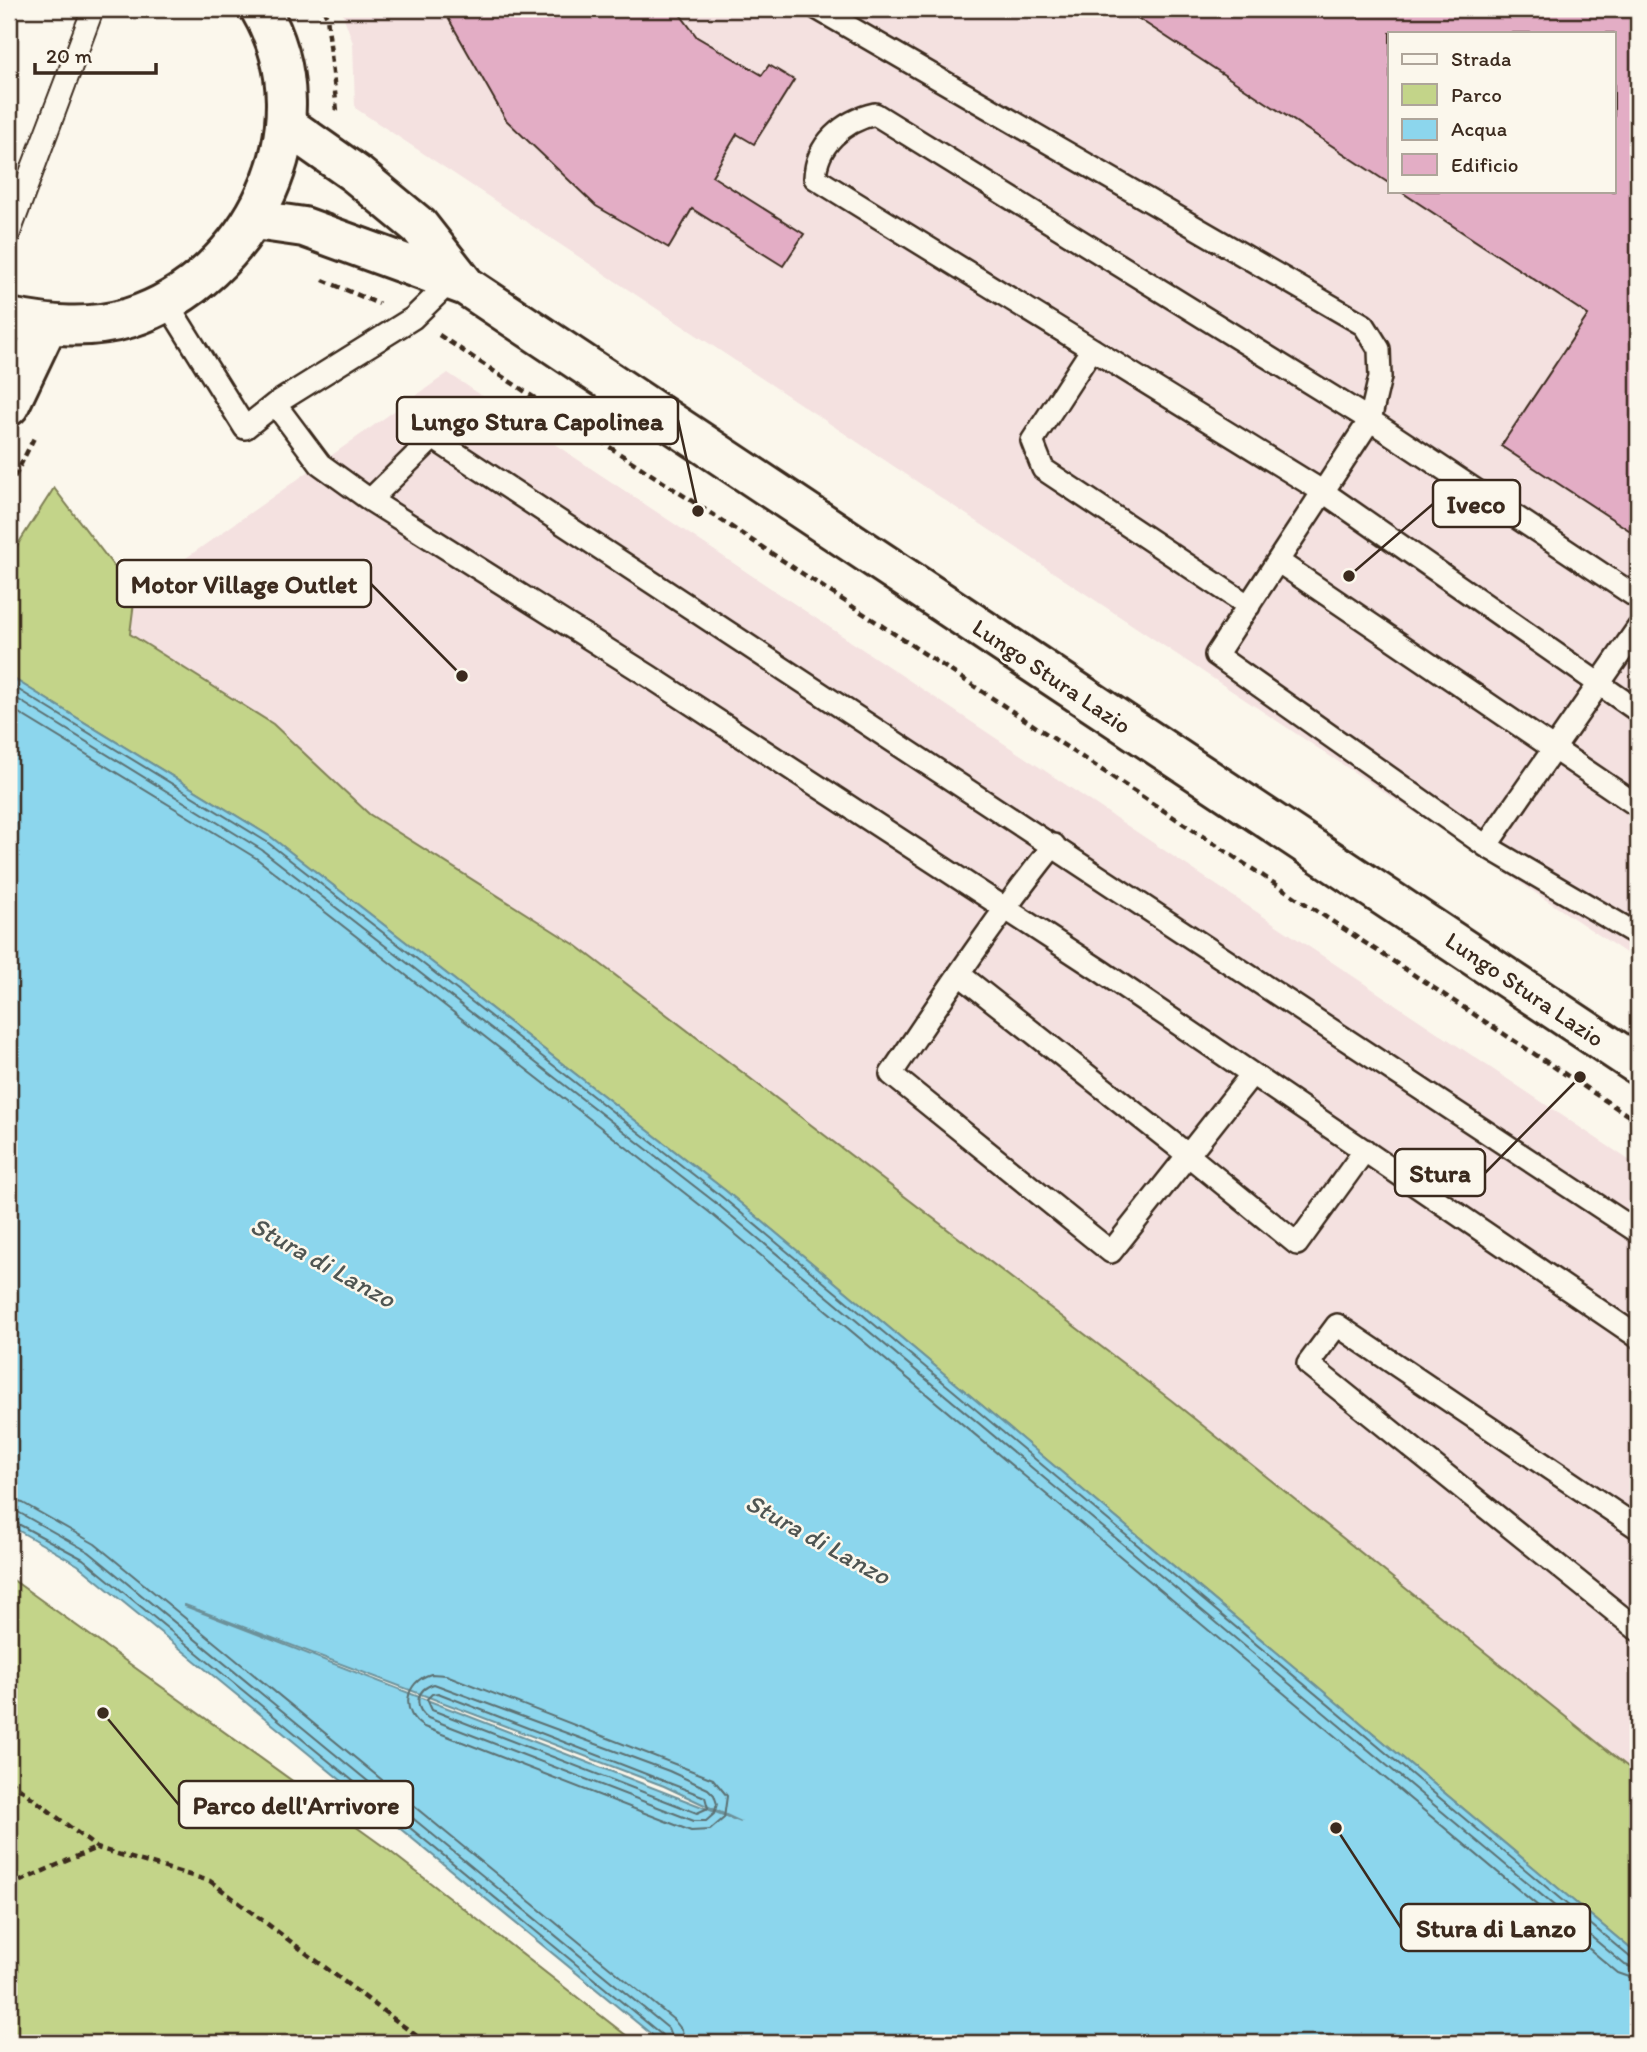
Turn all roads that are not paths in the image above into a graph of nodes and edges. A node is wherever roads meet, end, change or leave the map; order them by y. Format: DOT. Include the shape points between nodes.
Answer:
graph roads {
  1 [pos="260,9"];
  2 [pos="818,9"];
  3 [pos="285,124"];
  4 [pos="255,220"];
  5 [pos="458,284"];
  6 [pos="167,303"];
  7 [pos="9,318"];
  8 [pos="47,326"];
  9 [pos="1093,349"];
  10 [pos="275,404"];
  11 [pos="9,406"];
  12 [pos="1370,420"];
  13 [pos="1325,493"];
  14 [pos="370,500"];
  15 [pos="1279,562"];
  16 [pos="1638,598"];
  17 [pos="1249,606"];
  18 [pos="1638,628"];
  19 [pos="1599,685"];
  20 [pos="1638,710"];
  21 [pos="1554,746"];
  22 [pos="1638,806"];
  23 [pos="1054,845"];
  24 [pos="1486,846"];
  25 [pos="1004,909"];
  26 [pos="1638,935"];
  27 [pos="959,974"];
  28 [pos="1638,1065"];
  29 [pos="1252,1074"];
  30 [pos="1365,1150"];
  31 [pos="1188,1156"];
  32 [pos="1638,1233"];
  33 [pos="1638,1337"];
  34 [pos="1638,1528"];
  35 [pos="1638,1630"];
  1 -- 3 [label="main road" via="283,71"];
  2 -- 12 [label="lane" via="1364,325 1379,349 1380,377"];
  3 -- 4 [label="main road" via="276,174"];
  3 -- 5 [label="main road, Lungo Stura Lazio" via="419,226"];
  4 -- 5 [label="main road, Lungo Stura Lazio" via="304,227"];
  4 -- 6 [label="main road" via="216,268"];
  5 -- 10 [label="lane" via="413,318"];
  5 -- 28 [label="main road, Lungo Stura Lazio"];
  6 -- 8 [label="main road" via="128,318 88,326"];
  6 -- 10 [label="lane" via="246,428"];
  7 -- 8 [label="main road"];
  8 -- 11 [label="main road"];
  9 -- 12 [label="lane" via="816,178 816,159 833,136 856,118 875,114"];
  9 -- 13 [label="lane"];
  9 -- 17 [label="lane" via="1032,440 1042,469"];
  10 -- 14 [label="lane" via="320,464"];
  12 -- 13 [label="lane"];
  12 -- 16 [label="lane"];
  13 -- 15 [label="lane"];
  13 -- 19 [label="lane"];
  14 -- 23 [label="lane" via="433,438"];
  14 -- 25 [label="lane"];
  15 -- 17 [label="lane"];
  15 -- 21 [label="lane"];
  17 -- 24 [label="lane" via="1216,655"];
  18 -- 19 [label="lane"];
  19 -- 20 [label="lane"];
  19 -- 21 [label="lane"];
  21 -- 22 [label="lane"];
  21 -- 24 [label="lane"];
  23 -- 25 [label="lane"];
  23 -- 32 [label="lane"];
  24 -- 26 [label="lane"];
  25 -- 27 [label="lane"];
  25 -- 29 [label="lane"];
  27 -- 31 [label="lane"];
  27 -- 31 [label="lane" via="891,1074 1111,1252"];
  29 -- 30 [label="lane"];
  29 -- 31 [label="lane"];
  30 -- 31 [label="lane" via="1297,1244"];
  30 -- 33 [label="lane"];
  34 -- 35 [label="lane" via="1337,1325 1308,1364"];
}
